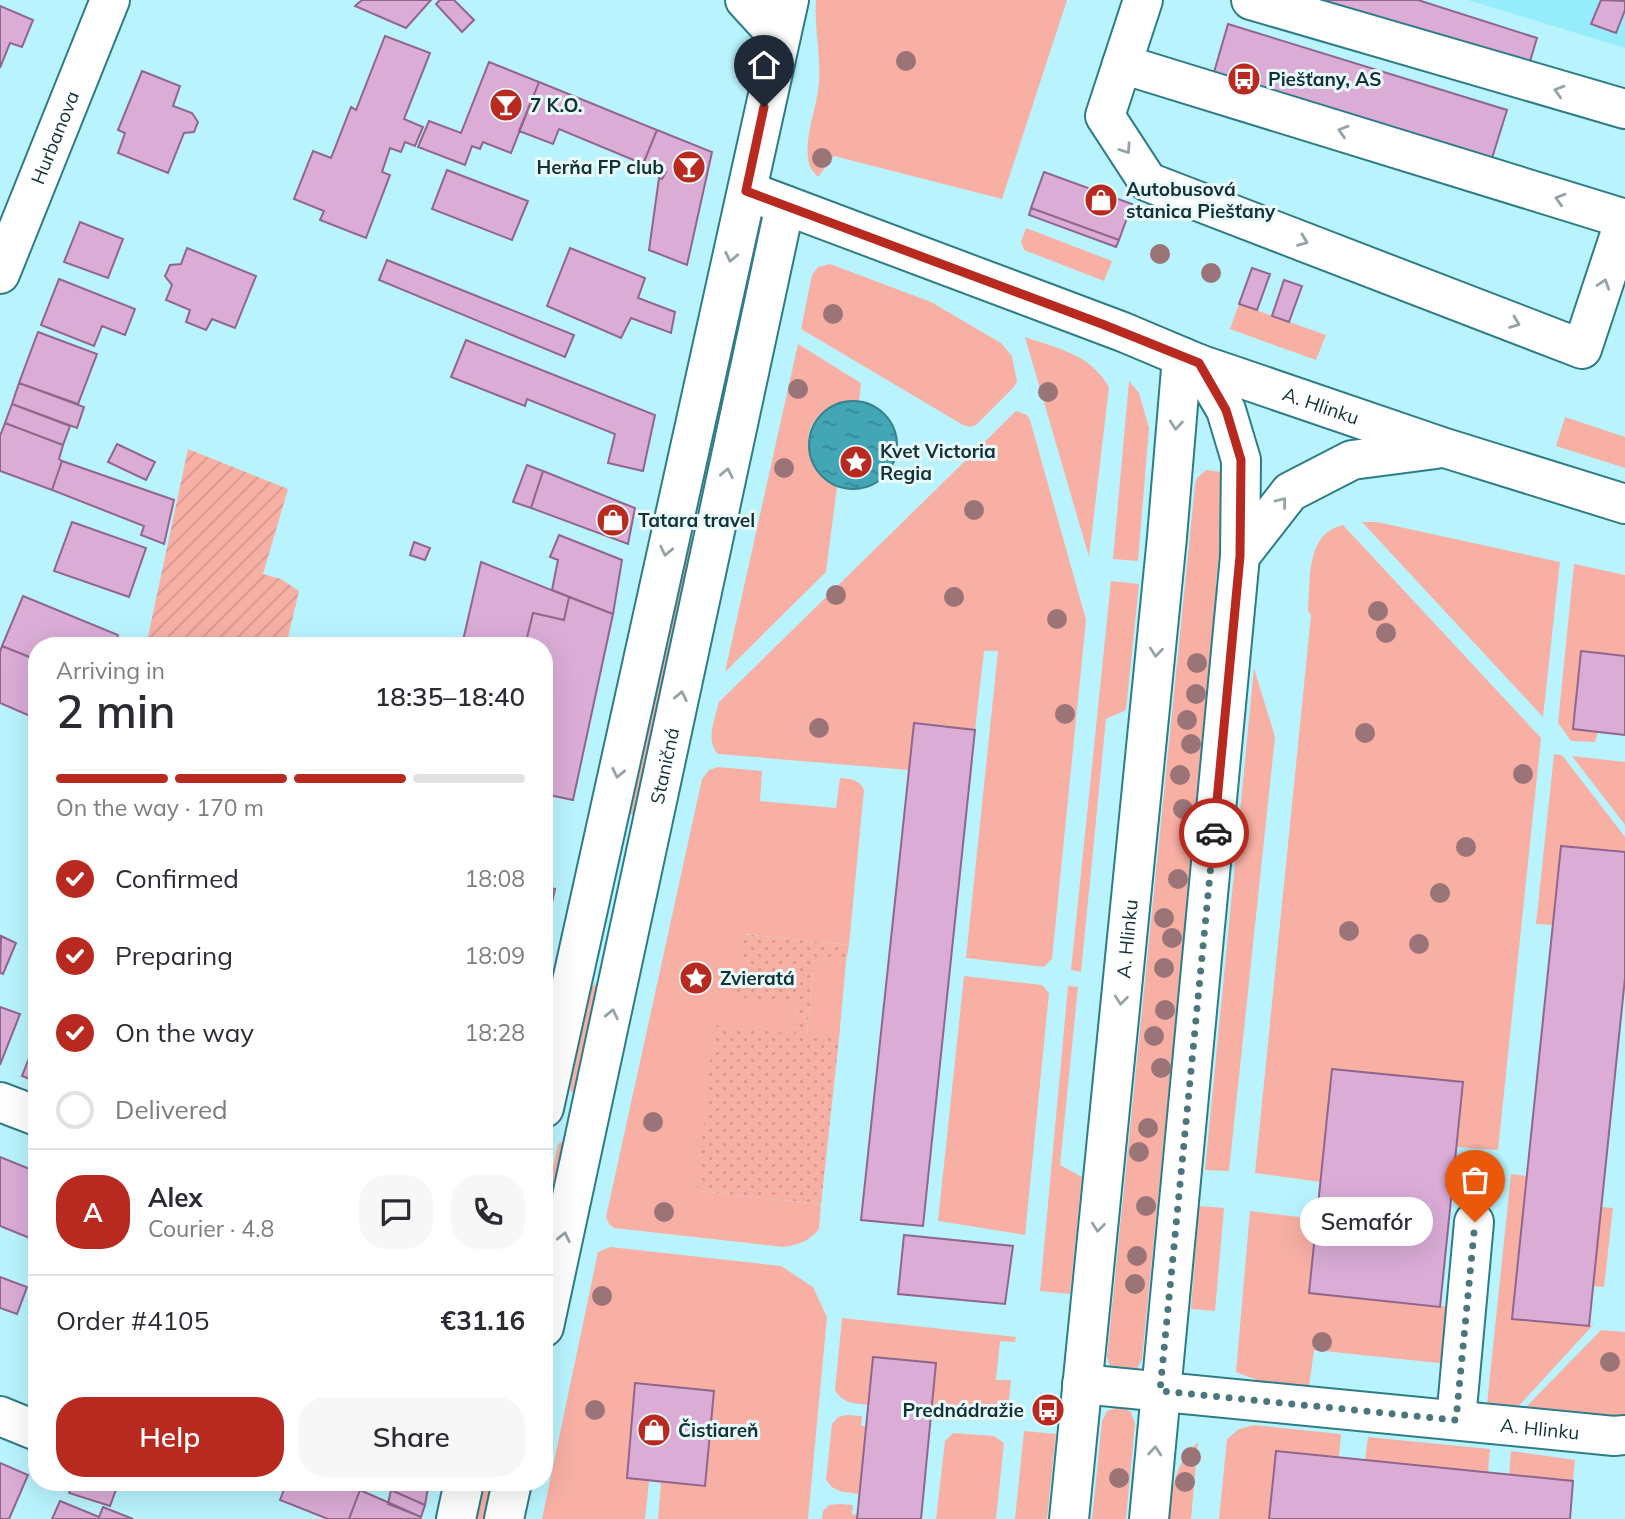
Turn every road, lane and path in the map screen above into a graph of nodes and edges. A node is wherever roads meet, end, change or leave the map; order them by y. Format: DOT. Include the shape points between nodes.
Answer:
graph roads {
  1 [pos="110,0"];
  2 [pos="745,0"];
  3 [pos="789,0"];
  4 [pos="1143,0"];
  5 [pos="1251,0"];
  6 [pos="780,38"];
  7 [pos="1122,64"];
  8 [pos="1625,109"];
  9 [pos="746,191"];
  10 [pos="785,205"];
  11 [pos="1625,219"];
  12 [pos="0,274"];
  13 [pos="1190,360"];
  14 [pos="1445,448"];
  15 [pos="1625,504"];
  16 [pos="1240,556"];
  17 [pos="553,1067"];
  18 [pos="0,1102"];
  19 [pos="28,1113"];
  20 [pos="1475,1222"];
  21 [pos="553,1280"];
  22 [pos="1083,1384"];
  23 [pos="1160,1391"];
  24 [pos="0,1416"];
  25 [pos="1456,1420"];
  26 [pos="28,1427"];
  27 [pos="1625,1435"];
  28 [pos="462,1491"];
  29 [pos="510,1491"];
  30 [pos="456,1519"];
  31 [pos="504,1519"];
  32 [pos="1069,1519"];
  33 [pos="1149,1519"];
  1 -- 12 [label="street, Hurbanova"];
  2 -- 6 [label="street"];
  3 -- 6 [label="street"];
  4 -- 7 [label="street"];
  8 -- 5 [label="street, one-way"];
  6 -- 9 [label="street"];
  11 -- 7 [label="street, one-way"];
  7 -- 11 [label="street, one-way" via="1105,116 1148,181 1582,349"];
  9 -- 10 [label="street, A. Hlinku"];
  9 -- 17 [label="street, one-way"];
  10 -- 13 [label="street, A. Hlinku"];
  21 -- 10 [label="street, Staničná, one-way"];
  13 -- 14 [label="street, A. Hlinku"];
  13 -- 16 [label="street" via="1226,410 1241,460"];
  13 -- 22 [label="street, A. Hlinku, one-way" via="1167,537"];
  14 -- 15 [label="street, A. Hlinku"];
  16 -- 14 [label="street, A. Hlinku, one-way" via="1290,492 1352,460"];
  16 -- 23 [label="street"];
  18 -- 19 [label="street"];
  20 -- 25 [label="street"];
  22 -- 23 [label="street, A. Hlinku"];
  22 -- 32 [label="street, A. Hlinku"];
  23 -- 25 [label="street, A. Hlinku"];
  33 -- 23 [label="street, one-way"];
  24 -- 26 [label="street"];
  25 -- 27 [label="street, A. Hlinku"];
  28 -- 30 [label="street"];
  29 -- 31 [label="street"];
}
